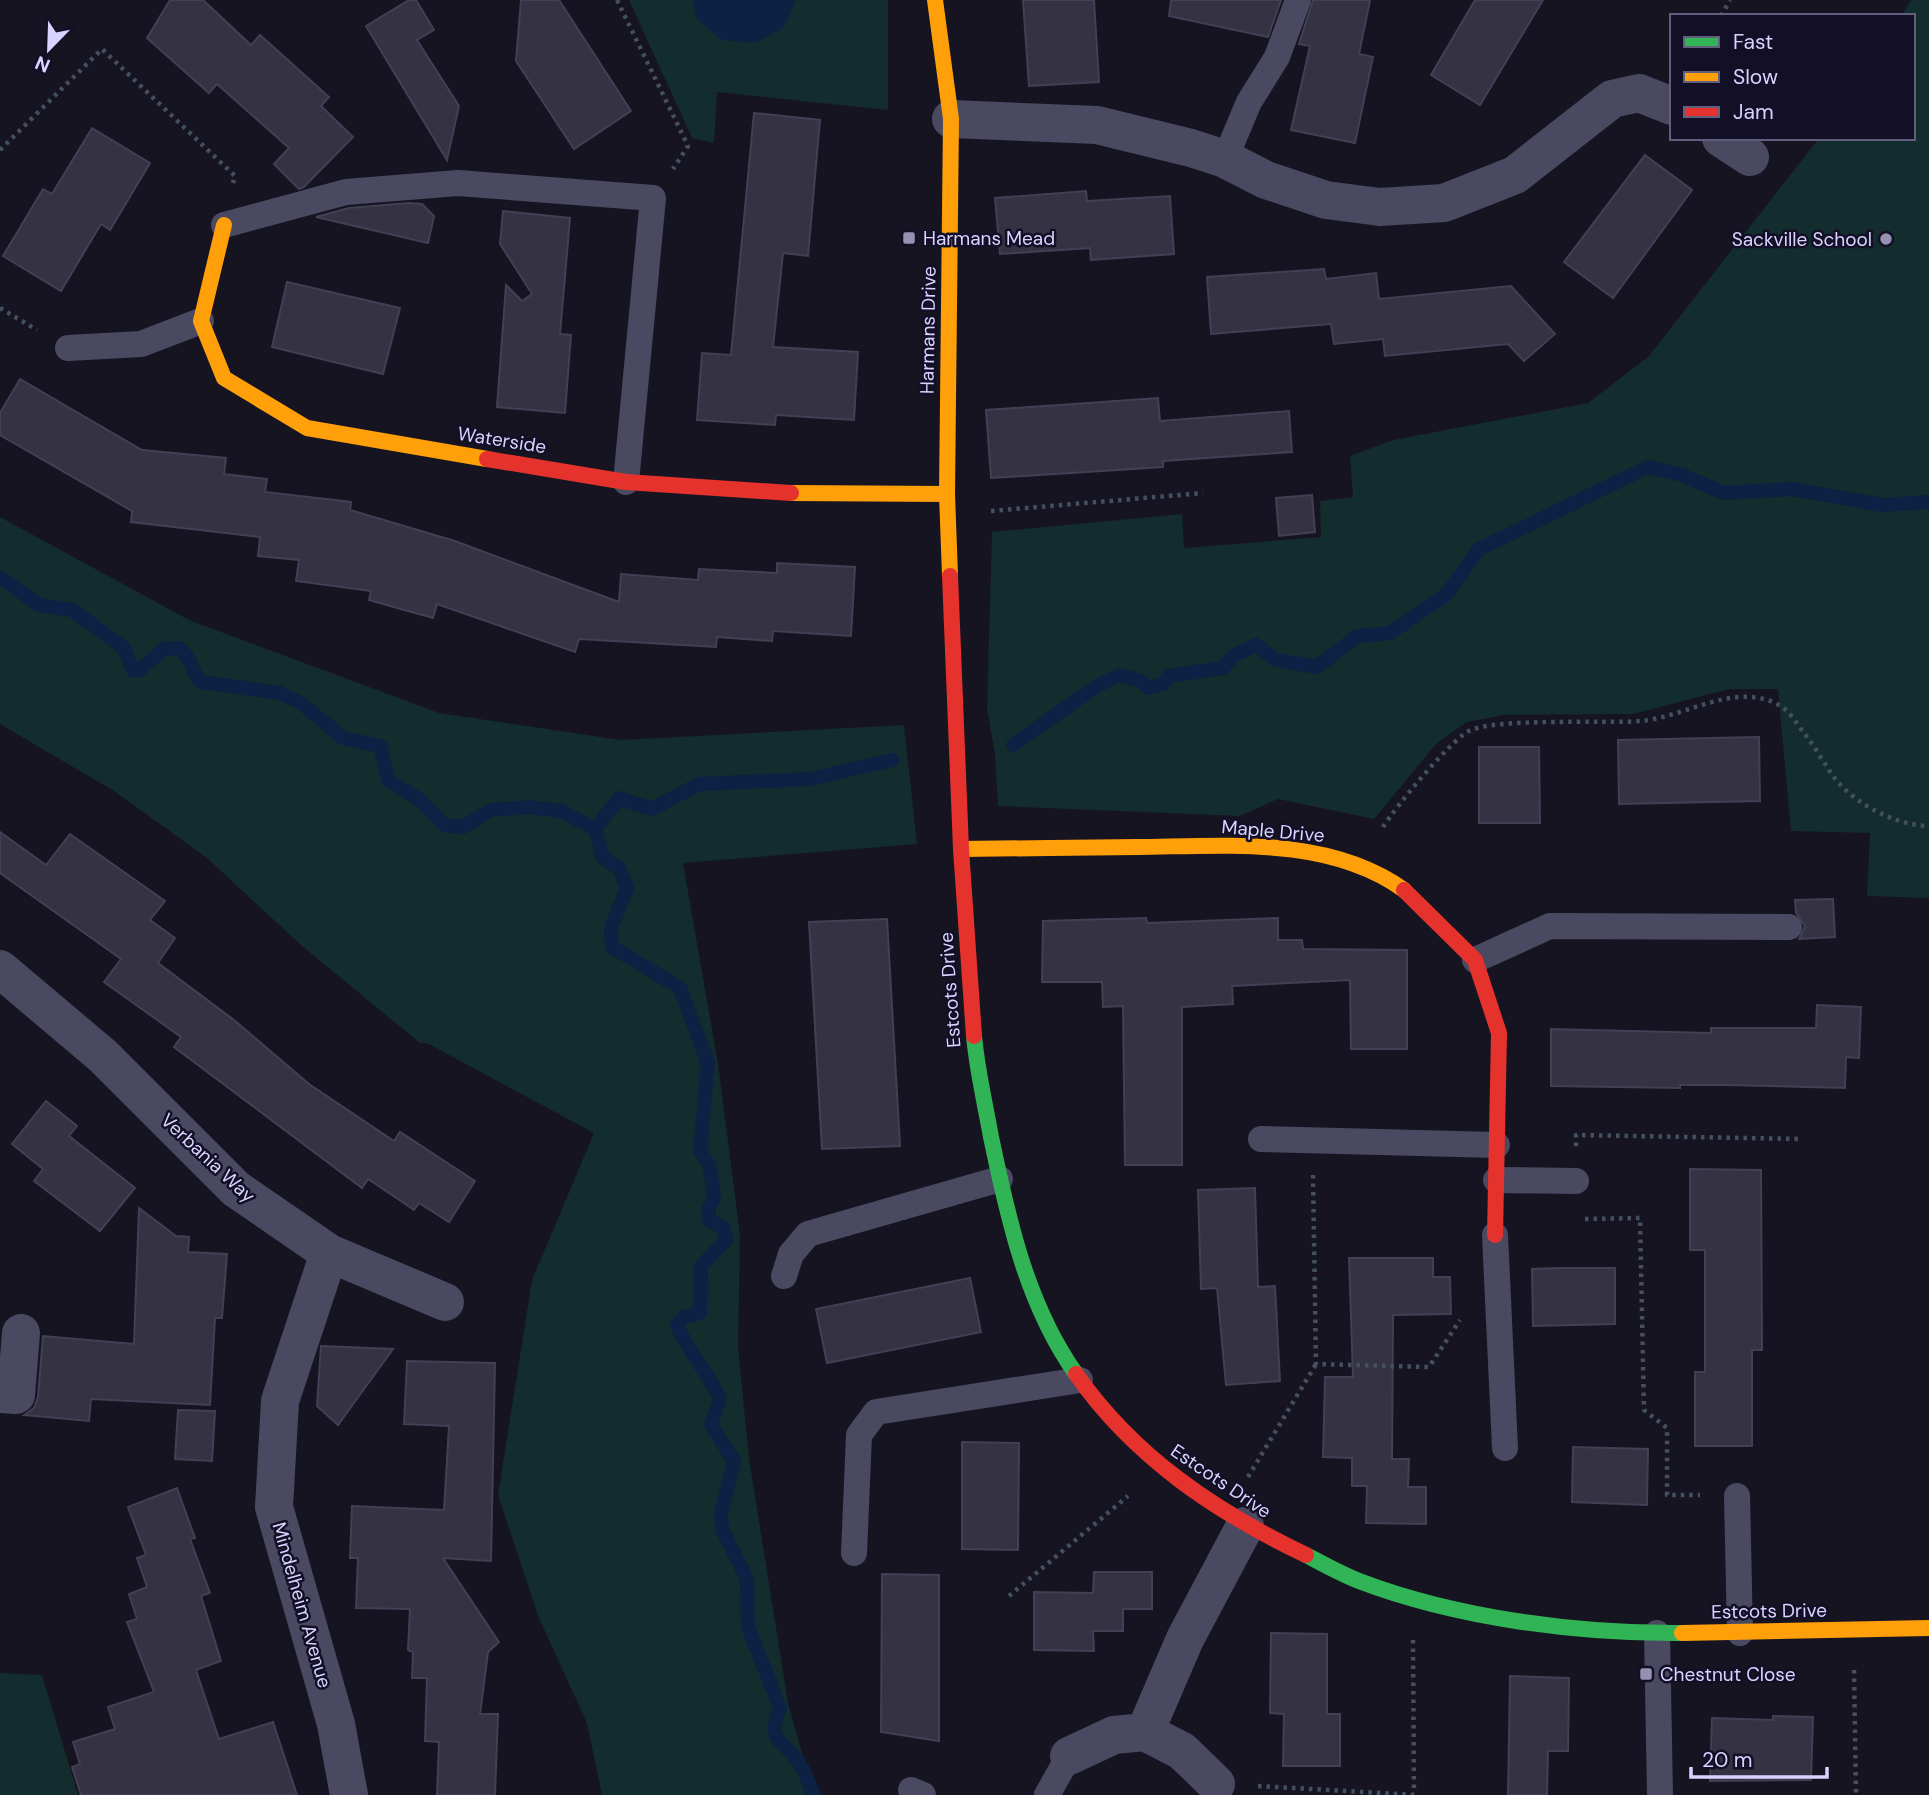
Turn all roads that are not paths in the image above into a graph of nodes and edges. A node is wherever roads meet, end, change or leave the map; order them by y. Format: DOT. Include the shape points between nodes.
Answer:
graph roads {
  1 [pos="935,0"];
  2 [pos="1298,0"];
  3 [pos="1670,105"];
  4 [pos="951,119"];
  5 [pos="1225,159"];
  6 [pos="224,225"];
  7 [pos="201,321"];
  8 [pos="68,348"];
  9 [pos="626,482"];
  10 [pos="947,494"];
  11 [pos="961,849"];
  12 [pos="1788,927"];
  13 [pos="1475,960"];
  14 [pos="0,969"];
  15 [pos="1261,1139"];
  16 [pos="1497,1145"];
  17 [pos="1000,1179"];
  18 [pos="1496,1180"];
  19 [pos="1576,1181"];
  20 [pos="1495,1235"];
  21 [pos="329,1253"];
  22 [pos="784,1276"];
  23 [pos="446,1302"];
  24 [pos="22,1334"];
  25 [pos="1080,1380"];
  26 [pos="0,1394"];
  27 [pos="1505,1448"];
  28 [pos="1737,1496"];
  29 [pos="1236,1520"];
  30 [pos="854,1553"];
  31 [pos="1929,1628"];
  32 [pos="1657,1633"];
  33 [pos="1740,1633"];
  34 [pos="1146,1732"];
  35 [pos="1069,1756"];
  36 [pos="1216,1784"];
  37 [pos="349,1795"];
  38 [pos="1047,1795"];
  39 [pos="1660,1795"];
  1 -- 4 [label="street, Harmans Drive"];
  2 -- 5 [label="lane" via="1276,57 1249,102"];
  3 -- 5 [label="street" via="1639,93 1612,99 1515,174 1444,203 1380,208 1326,200 1266,180"];
  4 -- 5 [label="street" via="1097,125"];
  4 -- 10 [label="street, Harmans Drive"];
  6 -- 7 [label="street"];
  6 -- 9 [label="lane" via="346,191 458,183 653,198"];
  7 -- 8 [label="lane" via="141,344"];
  7 -- 9 [label="street, Waterside" via="224,378 307,428"];
  9 -- 10 [label="street, Waterside" via="768,493"];
  10 -- 11 [label="street, Estcots Drive"];
  11 -- 13 [label="street, Maple Drive" via="1228,846 1310,852 1360,864 1402,888"];
  11 -- 17 [label="street, Estcots Drive" via="976,1061"];
  12 -- 13 [label="lane" via="1550,926"];
  13 -- 16 [label="street, Maple Drive" via="1499,1032"];
  14 -- 21 [label="street, Verbania Way" via="103,1056 236,1189"];
  15 -- 16 [label="lane"];
  16 -- 18 [label="street, Maple Drive"];
  17 -- 22 [label="lane" via="808,1234 791,1254"];
  17 -- 25 [label="street, Estcots Drive" via="1028,1282 1059,1350"];
  18 -- 19 [label="lane"];
  18 -- 20 [label="street, Maple Drive"];
  20 -- 27 [label="lane"];
  21 -- 23 [label="street, Verbania Way"];
  21 -- 37 [label="street, Mindelheim Avenue" via="280,1401 274,1507 336,1724"];
  24 -- 26 [label="street" via="16,1395"];
  25 -- 29 [label="street, Estcots Drive" via="1101,1410 1161,1468"];
  25 -- 30 [label="lane" via="876,1412 859,1435"];
  28 -- 33 [label="lane"];
  29 -- 32 [label="street, Estcots Drive" via="1359,1581 1448,1607 1534,1623"];
  29 -- 34 [label="street"];
  31 -- 33 [label="street, Estcots Drive"];
  32 -- 33 [label="street, Estcots Drive"];
  32 -- 39 [label="lane"];
  34 -- 35 [label="street" via="1114,1735"];
  34 -- 36 [label="street" via="1182,1751"];
  35 -- 38 [label="lane"];
}
